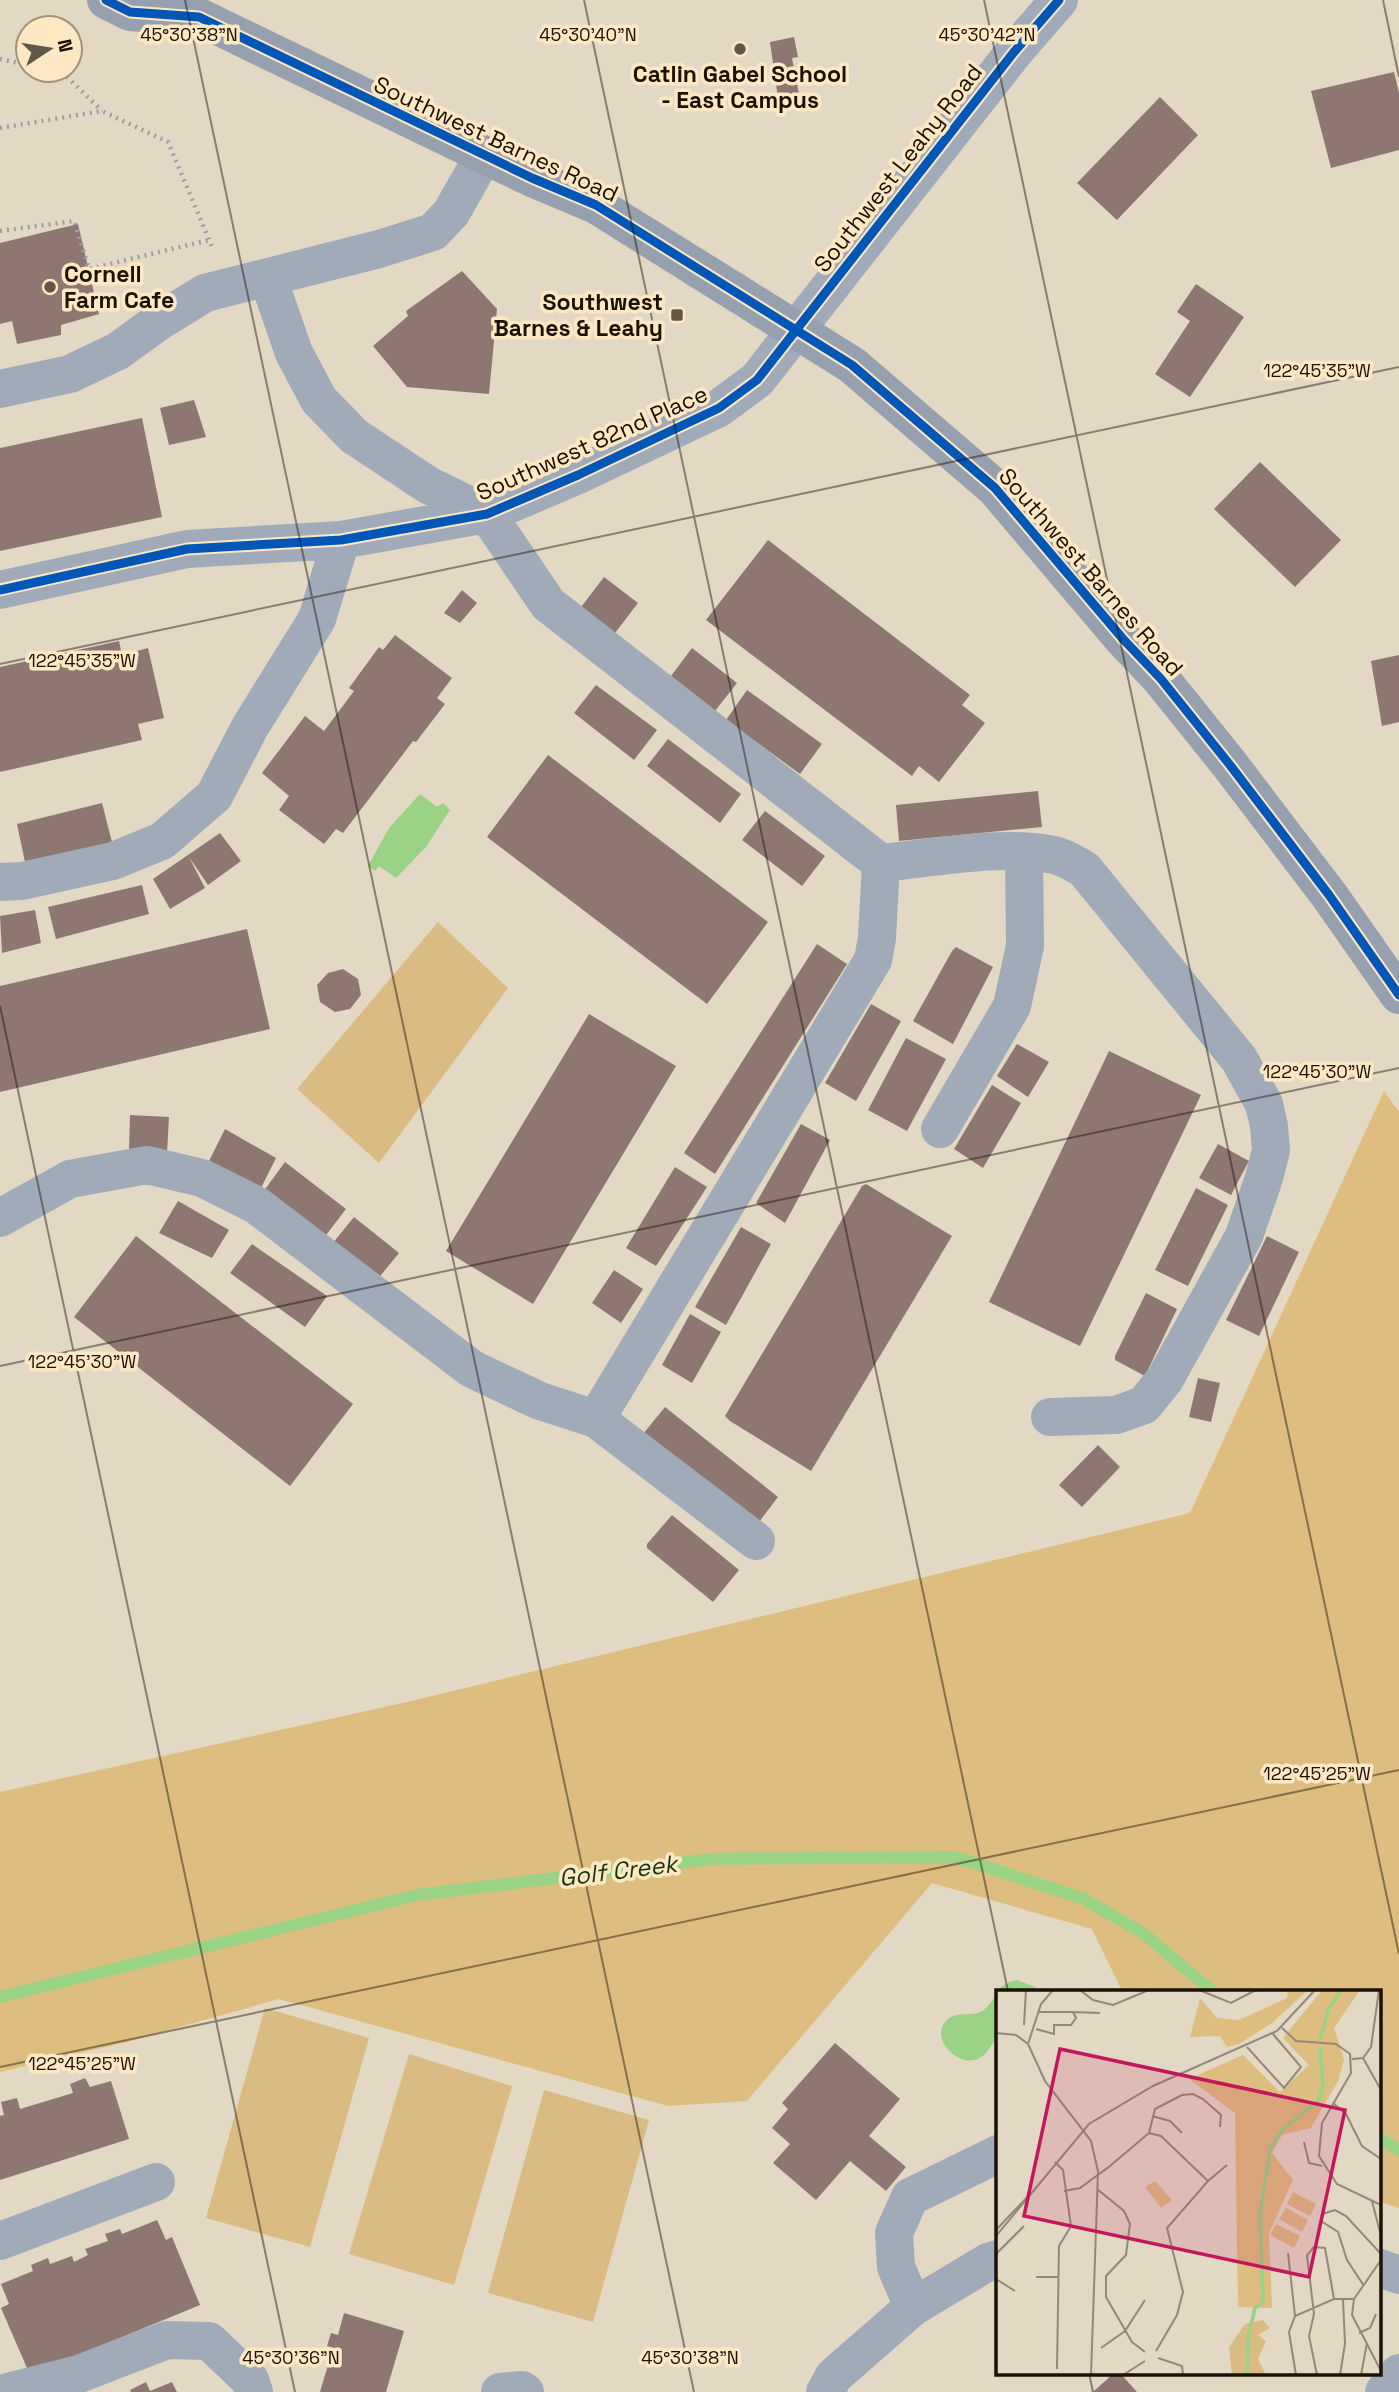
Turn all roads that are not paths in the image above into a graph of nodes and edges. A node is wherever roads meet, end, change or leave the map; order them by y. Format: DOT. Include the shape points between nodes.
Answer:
graph roads {
  1 [pos="106,0"];
  2 [pos="1059,0"];
  3 [pos="192,9"];
  4 [pos="484,155"];
  5 [pos="268,278"];
  6 [pos="798,331"];
  7 [pos="0,389"];
  8 [pos="487,514"];
  9 [pos="341,540"];
  10 [pos="0,590"];
  11 [pos="1024,852"];
  12 [pos="881,863"];
  13 [pos="0,882"];
  14 [pos="1399,995"];
  15 [pos="940,1129"];
  16 [pos="0,1218"];
  17 [pos="1050,1417"];
  18 [pos="596,1419"];
  19 [pos="756,1541"];
  20 [pos="996,2155"];
  21 [pos="156,2182"];
  22 [pos="0,2241"];
  23 [pos="996,2260"];
  24 [pos="1382,2269"];
  25 [pos="1399,2275"];
  26 [pos="913,2308"];
  27 [pos="1399,2373"];
  28 [pos="8,2392"];
  29 [pos="254,2392"];
  30 [pos="500,2392"];
  31 [pos="525,2392"];
  32 [pos="825,2392"];
  33 [pos="1384,2392"];
  1 -- 3 [label="main road, Southwest Barnes Road" via="130,12"];
  2 -- 6 [label="street, Southwest Leahy Road"];
  3 -- 4 [label="main road, Southwest Barnes Road"];
  4 -- 5 [label="street" via="452,213 433,232"];
  4 -- 6 [label="main road, Southwest Barnes Road" via="596,205"];
  5 -- 7 [label="street" via="205,293 118,351 70,374"];
  5 -- 8 [label="street" via="294,353 319,400 355,436 428,485"];
  6 -- 8 [label="street, Southwest 82nd Place" via="757,380 719,408"];
  6 -- 14 [label="main road, Southwest Barnes Road" via="852,365 995,488 1230,765"];
  8 -- 9 [label="street, Southwest 82nd Place"];
  8 -- 12 [label="street" via="548,604"];
  9 -- 10 [label="street, Southwest 82nd Place" via="187,549"];
  9 -- 13 [label="street" via="317,619 250,727 214,796 162,841 113,861"];
  11 -- 12 [label="street"];
  11 -- 15 [label="street" via="1025,946 1012,1006"];
  11 -- 17 [label="street" via="1056,855 1084,869 1239,1059 1264,1104 1271,1150 1244,1237 1165,1378 1144,1405 1116,1415"];
  12 -- 18 [label="street" via="873,960"];
  16 -- 18 [label="street" via="70,1179 147,1166 202,1178 256,1205 471,1369 540,1401"];
  18 -- 19 [label="street"];
  20 -- 26 [label="street" via="911,2197 894,2233 896,2267"];
  21 -- 22 [label="street"];
  23 -- 26 [label="street"];
  24 -- 25 [label="street"];
  26 -- 32 [label="street" via="834,2376"];
  27 -- 33 [label="street"];
  28 -- 29 [label="street" via="79,2374 167,2340 209,2341 250,2380"];
  30 -- 31 [label="street"];
}
